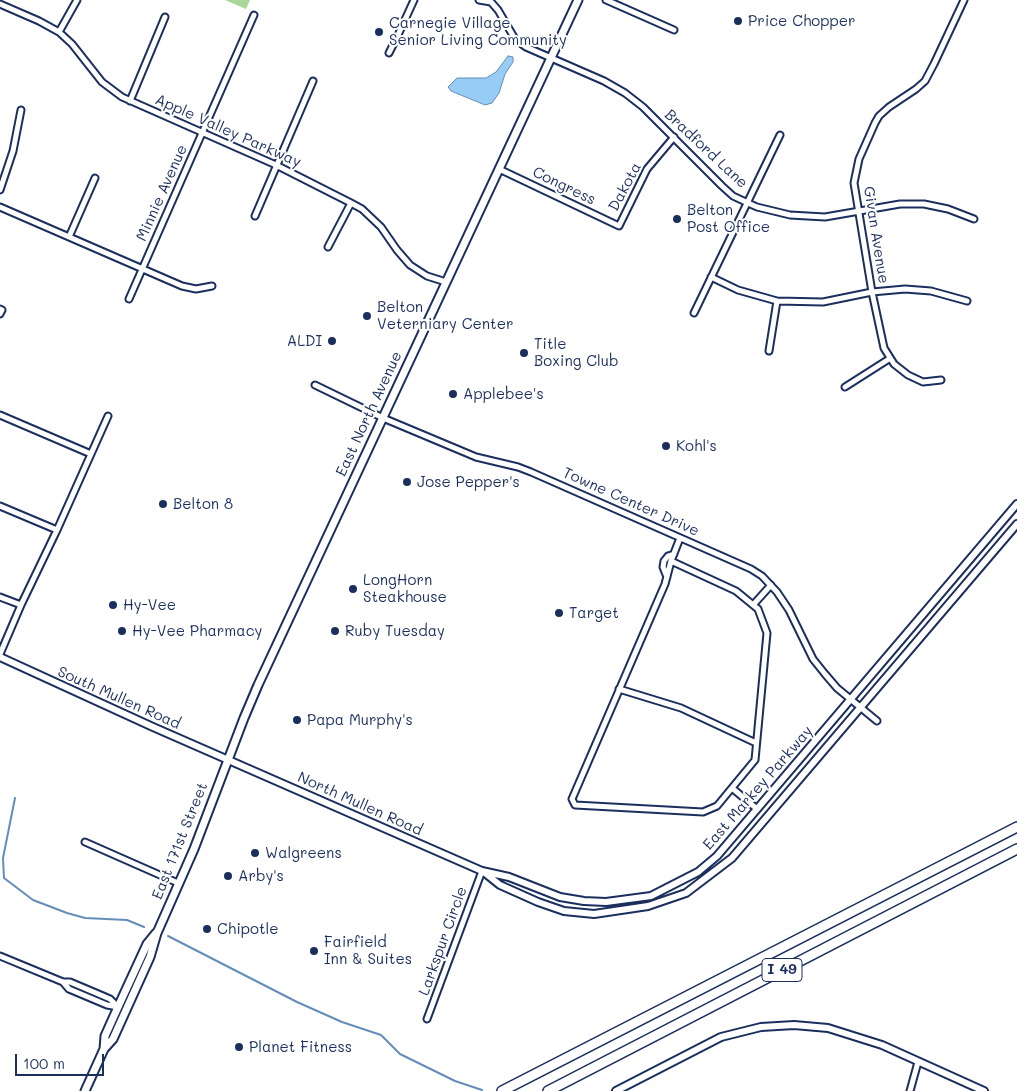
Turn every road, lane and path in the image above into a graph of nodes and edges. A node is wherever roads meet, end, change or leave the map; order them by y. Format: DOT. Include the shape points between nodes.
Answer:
graph roads {
  1 [pos="77,0"];
  2 [pos="414,0"];
  3 [pos="479,0"];
  4 [pos="578,0"];
  5 [pos="606,0"];
  6 [pos="964,0"];
  7 [pos="0,4"];
  8 [pos="254,15"];
  9 [pos="164,17"];
  10 [pos="674,30"];
  11 [pos="59,32"];
  12 [pos="389,53"];
  13 [pos="552,57"];
  14 [pos="313,81"];
  15 [pos="130,101"];
  16 [pos="21,110"];
  17 [pos="203,132"];
  18 [pos="780,135"];
  19 [pos="674,137"];
  20 [pos="276,165"];
  21 [pos="499,169"];
  22 [pos="95,178"];
  23 [pos="0,190"];
  24 [pos="351,203"];
  25 [pos="748,203"];
  26 [pos="0,207"];
  27 [pos="858,212"];
  28 [pos="254,216"];
  29 [pos="974,219"];
  30 [pos="619,226"];
  31 [pos="69,237"];
  32 [pos="328,247"];
  33 [pos="142,270"];
  34 [pos="711,277"];
  35 [pos="446,282"];
  36 [pos="212,286"];
  37 [pos="872,292"];
  38 [pos="130,299"];
  39 [pos="777,300"];
  40 [pos="967,301"];
  41 [pos="694,313"];
  42 [pos="769,350"];
  43 [pos="889,358"];
  44 [pos="940,380"];
  45 [pos="315,385"];
  46 [pos="845,388"];
  47 [pos="0,416"];
  48 [pos="108,416"];
  49 [pos="383,418"];
  50 [pos="91,454"];
  51 [pos="1017,504"];
  52 [pos="0,506"];
  53 [pos="1017,524"];
  54 [pos="57,530"];
  55 [pos="680,538"];
  56 [pos="674,554"];
  57 [pos="672,561"];
  58 [pos="667,577"];
  59 [pos="771,585"];
  60 [pos="0,596"];
  61 [pos="20,605"];
  62 [pos="753,605"];
  63 [pos="0,655"];
  64 [pos="619,689"];
  65 [pos="850,700"];
  66 [pos="860,708"];
  67 [pos="877,721"];
  68 [pos="756,743"];
  69 [pos="228,760"];
  70 [pos="732,788"];
  71 [pos="757,809"];
  72 [pos="1017,827"];
  73 [pos="85,842"];
  74 [pos="1017,849"];
  75 [pos="482,871"];
  76 [pos="178,883"];
  77 [pos="156,933"];
  78 [pos="142,955"];
  79 [pos="0,956"];
  80 [pos="118,1006"];
  81 [pos="126,1010"];
  82 [pos="427,1019"];
  83 [pos="104,1049"];
  84 [pos="918,1062"];
  85 [pos="85,1091"];
  86 [pos="502,1091"];
  87 [pos="548,1091"];
  88 [pos="616,1091"];
  89 [pos="910,1091"];
  90 [pos="984,1091"];
  1 -- 11 [label="street"];
  2 -- 12 [label="street"];
  3 -- 13 [label="street, Bradford Lane" via="491,2 515,39"];
  4 -- 13 [label="main road, East North Avenue"];
  5 -- 10 [label="street"];
  6 -- 27 [label="street, Givan Avenue" via="925,81 889,107 875,123 854,183"];
  7 -- 11 [label="street, Apple Valley Parkway"];
  8 -- 17 [label="street, Minnie Avenue"];
  9 -- 15 [label="street"];
  11 -- 15 [label="street, Apple Valley Parkway" via="102,82"];
  13 -- 19 [label="street, Bradford Lane" via="624,93"];
  13 -- 21 [label="main road, East North Avenue"];
  14 -- 20 [label="street"];
  15 -- 17 [label="street, Apple Valley Parkway"];
  16 -- 23 [label="street" via="15,146"];
  17 -- 20 [label="street, Apple Valley Parkway"];
  17 -- 33 [label="street, Minnie Avenue"];
  18 -- 25 [label="street"];
  19 -- 25 [label="street, Bradford Lane" via="733,196"];
  19 -- 30 [label="street, Dakota" via="647,169"];
  20 -- 24 [label="street, Apple Valley Parkway"];
  20 -- 28 [label="street"];
  21 -- 30 [label="street, Congress"];
  21 -- 35 [label="main road, East North Avenue"];
  22 -- 31 [label="street"];
  24 -- 32 [label="street"];
  24 -- 35 [label="street, Apple Valley Parkway" via="380,227 410,264 427,276"];
  25 -- 27 [label="street, Bradford Lane" via="801,217"];
  25 -- 34 [label="street"];
  26 -- 31 [label="street"];
  27 -- 29 [label="street, Bradford Lane" via="900,204 924,204"];
  27 -- 37 [label="street, Givan Avenue"];
  31 -- 33 [label="street"];
  33 -- 36 [label="street" via="186,288"];
  33 -- 38 [label="street, Minnie Avenue"];
  34 -- 39 [label="street" via="738,290"];
  34 -- 41 [label="street"];
  35 -- 49 [label="main road, East North Avenue"];
  37 -- 39 [label="street" via="822,302"];
  37 -- 40 [label="street" via="918,289"];
  37 -- 43 [label="street, Givan Avenue" via="881,337"];
  39 -- 42 [label="street"];
  43 -- 44 [label="street, Givan Avenue" via="900,370 923,382"];
  43 -- 46 [label="street"];
  45 -- 49 [label="street, Towne Center Drive"];
  47 -- 50 [label="street"];
  48 -- 50 [label="street"];
  49 -- 55 [label="street, Towne Center Drive" via="476,457 531,472"];
  49 -- 69 [label="main road, East North Avenue" via="258,685"];
  50 -- 54 [label="street"];
  51 -- 65 [label="street, East Markey Parkway"];
  52 -- 54 [label="street"];
  53 -- 66 [label="street, East Markey Parkway"];
  54 -- 61 [label="street"];
  55 -- 56 [label="street"];
  55 -- 59 [label="street, Towne Center Drive" via="751,569"];
  56 -- 57 [label="street"];
  56 -- 58 [label="street" via="664,561"];
  57 -- 58 [label="street"];
  57 -- 62 [label="street" via="736,591"];
  58 -- 64 [label="street"];
  59 -- 62 [label="street"];
  59 -- 65 [label="street, Towne Center Drive" via="789,610 813,659"];
  60 -- 61 [label="street"];
  61 -- 63 [label="street"];
  62 -- 68 [label="street" via="758,609 767,633"];
  63 -- 69 [label="street, South Mullen Road"];
  64 -- 68 [label="street" via="681,708"];
  64 -- 70 [label="street" via="572,799 575,805 703,812 717,806"];
  65 -- 66 [label="street, Towne Center Drive"];
  65 -- 71 [label="street, East Markey Parkway"];
  66 -- 67 [label="street, Towne Center Drive"];
  66 -- 75 [label="street, East Markey Parkway" via="732,858 686,893 648,906 594,914 564,911 500,885"];
  68 -- 70 [label="street" via="754,760"];
  69 -- 75 [label="street, North Mullen Road"];
  69 -- 76 [label="main road, East 171st Street"];
  70 -- 71 [label="street"];
  71 -- 75 [label="street, East Markey Parkway" via="717,856 698,872 651,896 606,902 584,901"];
  72 -- 86 [label="highway, I 49"];
  73 -- 76 [label="street"];
  74 -- 87 [label="highway, I 49"];
  75 -- 82 [label="street, Larkspur Circle"];
  76 -- 77 [label="main road, East 171st Street"];
  77 -- 78 [label="main road, East 171st Street"];
  77 -- 81 [label="main road, East 171st Street" via="153,948"];
  78 -- 80 [label="main road, East 171st Street"];
  78 -- 81 [label="main road" via="124,1004"];
  79 -- 80 [label="street" via="63,982 69,989 107,1006"];
  80 -- 83 [label="main road, East 171st Street" via="105,1036"];
  81 -- 83 [label="main road, East 171st Street" via="113,1040"];
  83 -- 85 [label="main road, East 171st Street"];
  84 -- 88 [label="street" via="882,1045 837,1031 794,1025 761,1027 721,1037"];
  84 -- 89 [label="street"];
  84 -- 90 [label="street"];
}
